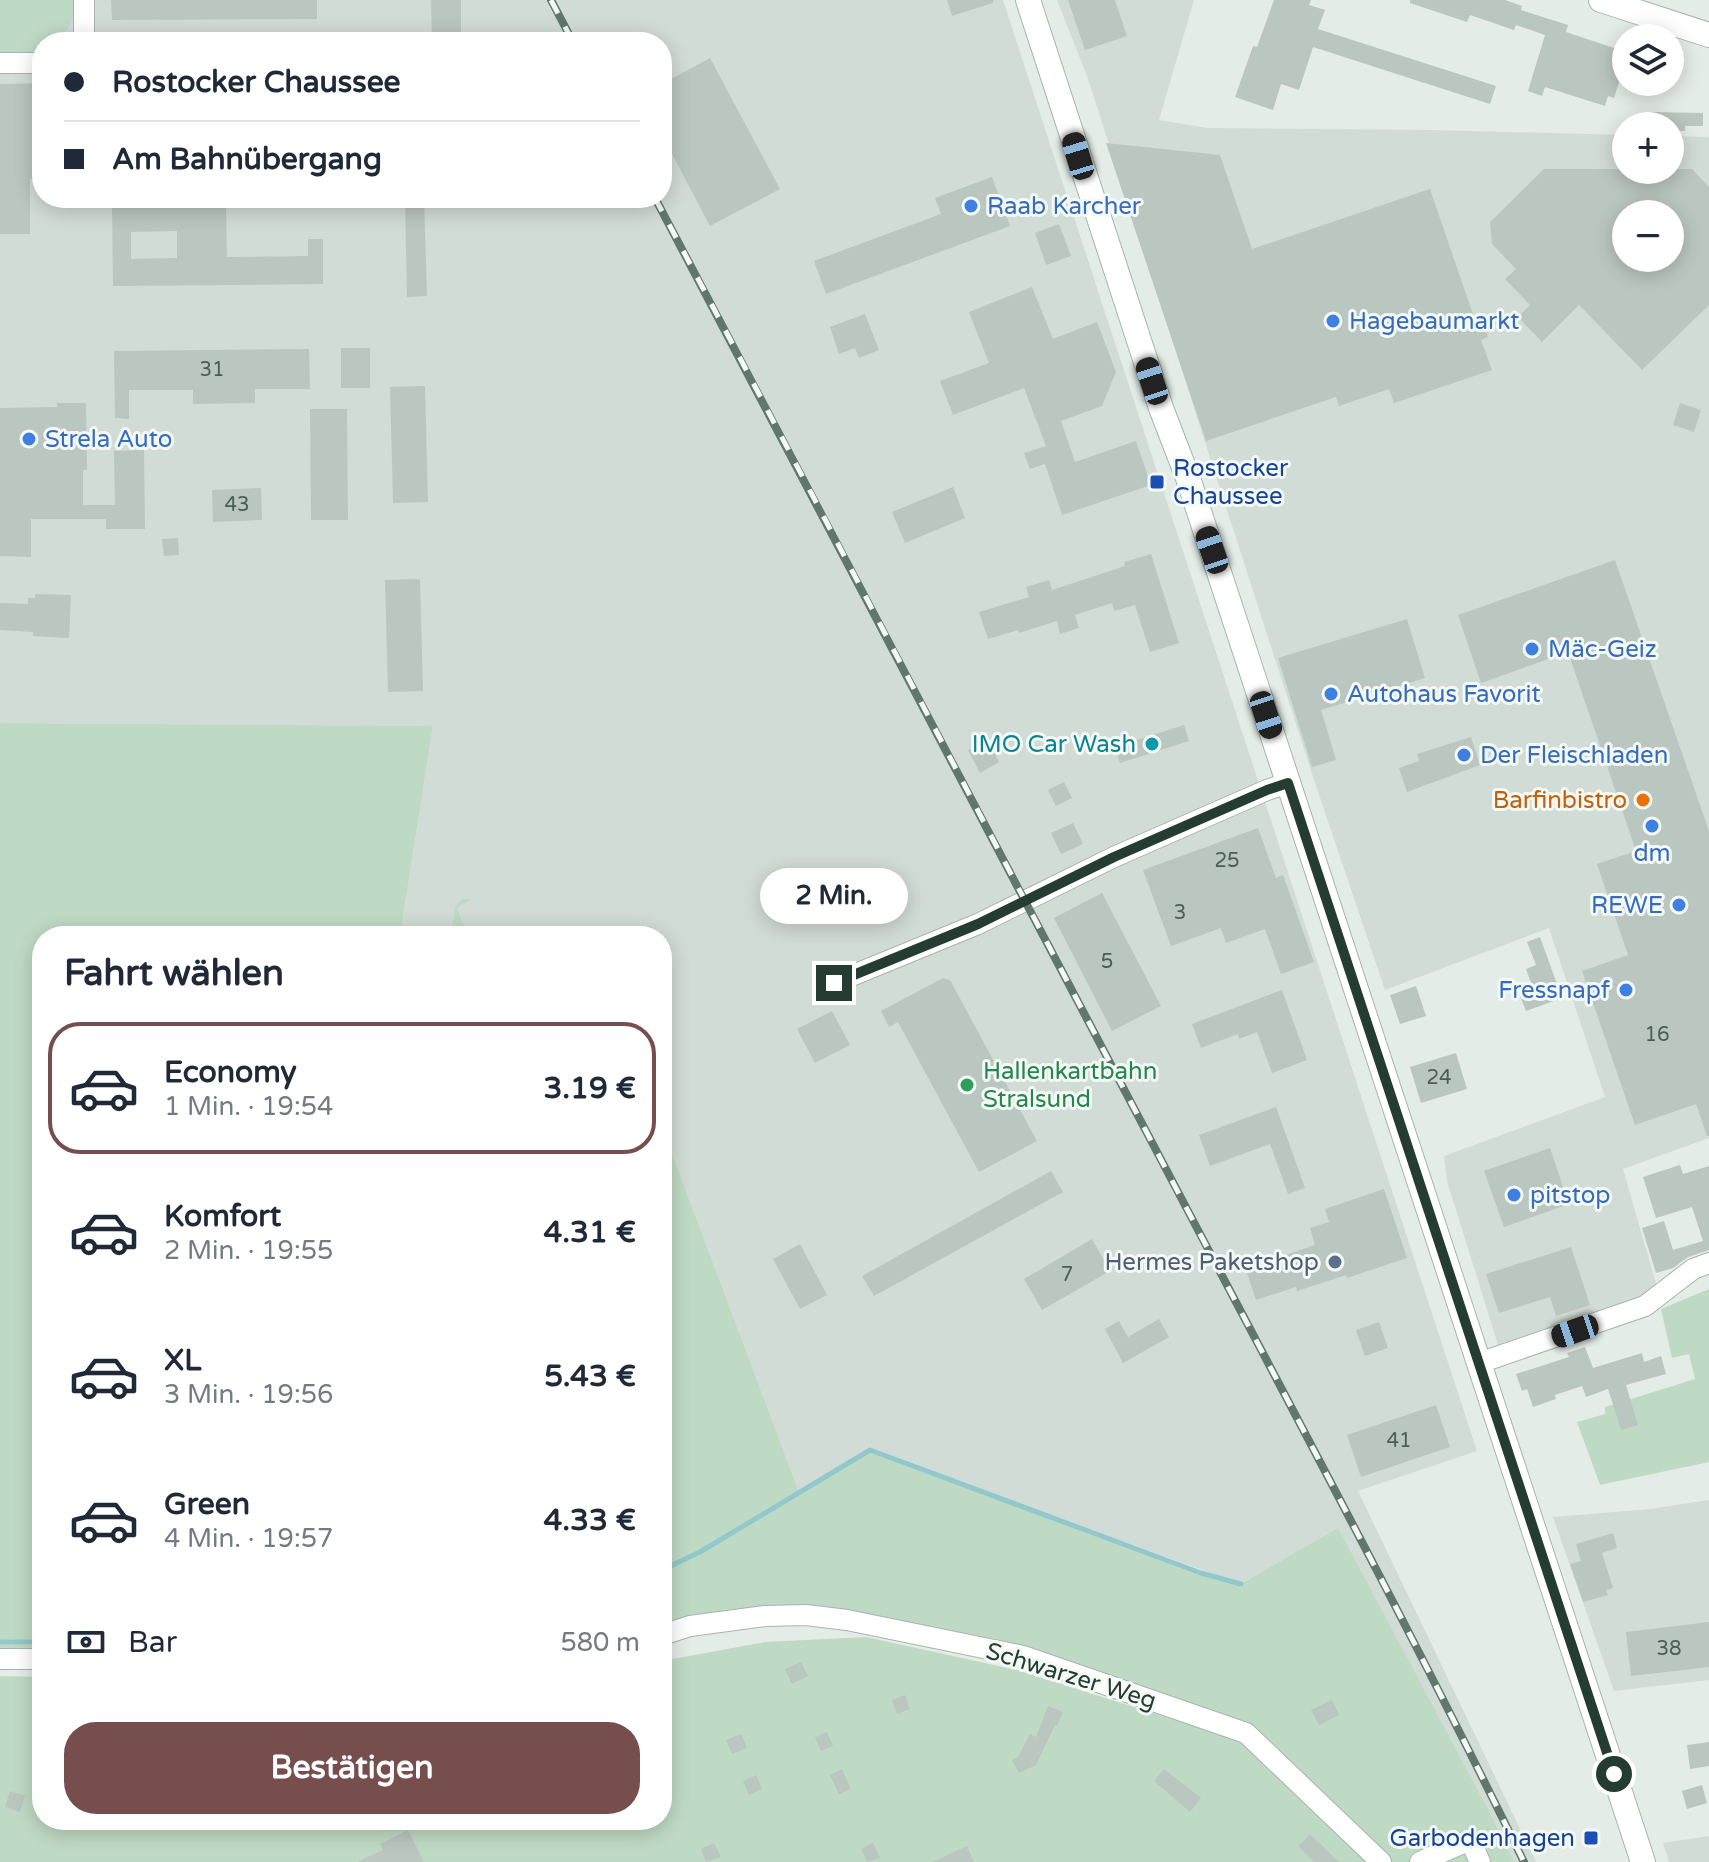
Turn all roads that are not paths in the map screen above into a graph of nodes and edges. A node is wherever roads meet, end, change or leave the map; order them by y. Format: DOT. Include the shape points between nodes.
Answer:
graph roads {
  1 [pos="84,0"];
  2 [pos="1028,0"];
  3 [pos="1601,0"];
  4 [pos="84,32"];
  5 [pos="1709,35"];
  6 [pos="0,63"];
  7 [pos="32,63"];
  8 [pos="1288,783"];
  9 [pos="834,983"];
  10 [pos="1709,1263"];
  11 [pos="1479,1363"];
  12 [pos="672,1632"];
  13 [pos="0,1659"];
  14 [pos="32,1659"];
  15 [pos="1381,1862"];
  16 [pos="1420,1862"];
  17 [pos="1480,1862"];
  18 [pos="1643,1862"];
  1 -- 4 [label="street"];
  2 -- 8 [label="main road"];
  3 -- 5 [label="main road"];
  6 -- 7 [label="street"];
  8 -- 9 [label="street" via="1114,857 978,924"];
  8 -- 11 [label="main road"];
  10 -- 11 [label="street" via="1645,1306"];
  11 -- 18 [label="main road"];
  12 -- 15 [label="street, Schwarzer Weg" via="765,1616 806,1615 1023,1656 1246,1733"];
  13 -- 14 [label="street"];
  16 -- 17 [label="street" via="1470,1840"];
}
